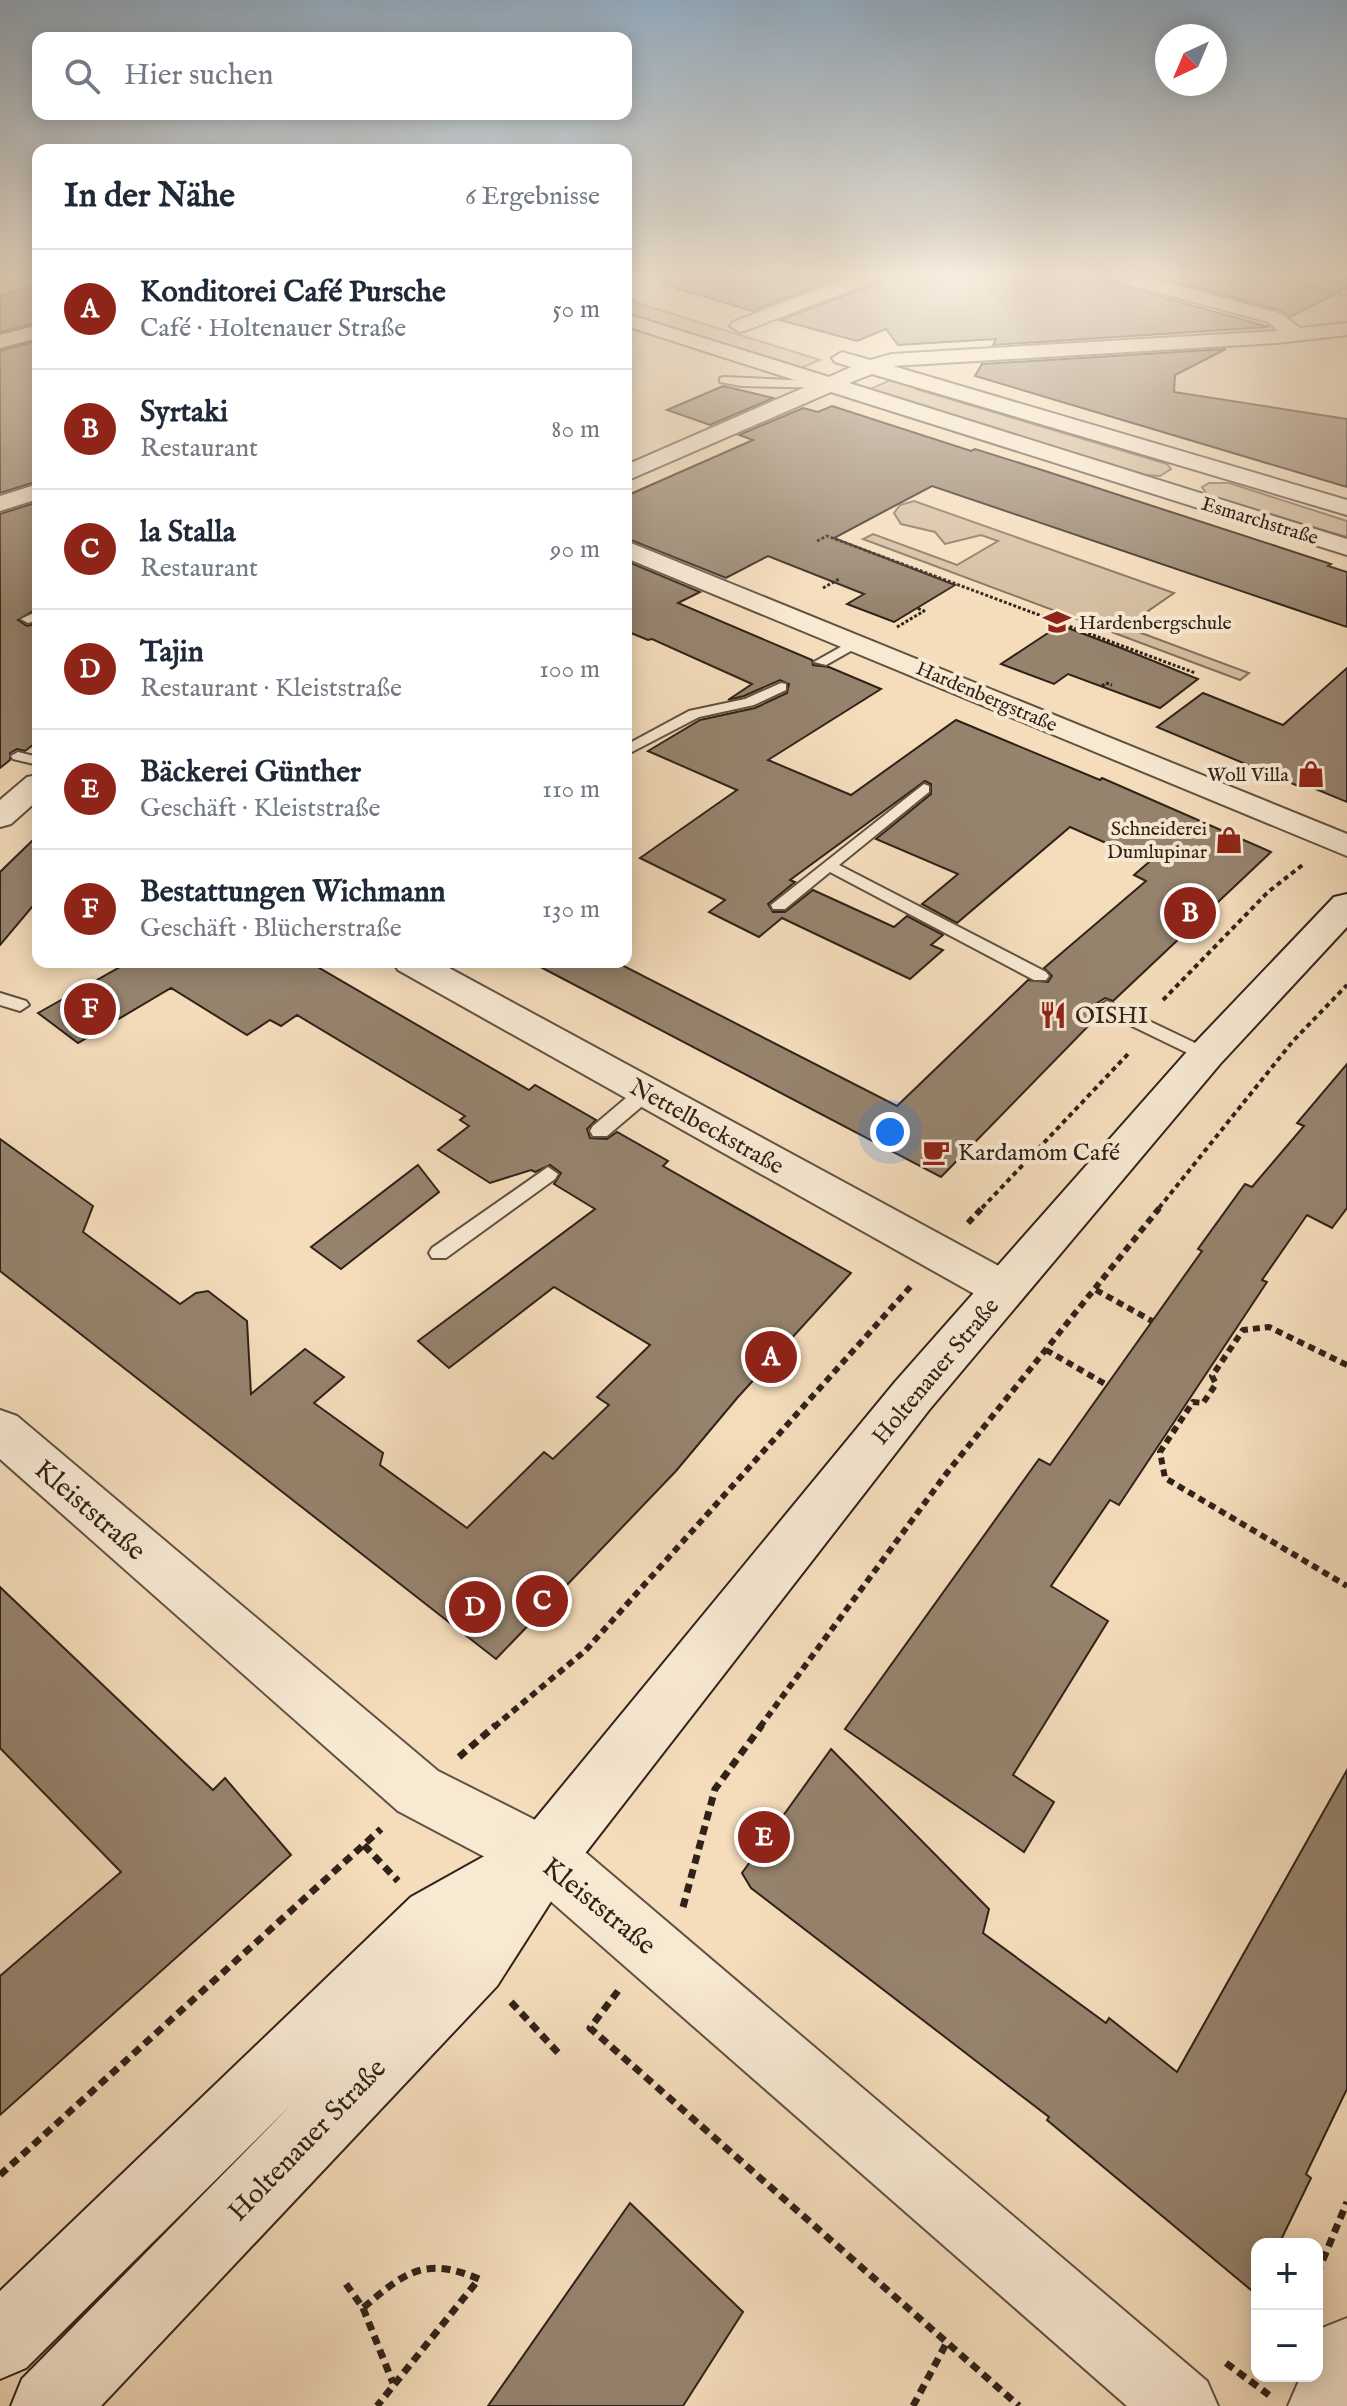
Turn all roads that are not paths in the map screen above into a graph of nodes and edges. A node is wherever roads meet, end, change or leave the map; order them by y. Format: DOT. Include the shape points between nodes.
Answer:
graph roads {
  1 [pos="829,386"];
  2 [pos="836,386"];
  3 [pos="940,386"];
  4 [pos="1213,467"];
  5 [pos="632,471"];
  6 [pos="32,493"];
  7 [pos="1172,493"];
  8 [pos="0,504"];
  9 [pos="1347,508"];
  10 [pos="1347,547"];
  11 [pos="632,551"];
  12 [pos="858,643"];
  13 [pos="821,662"];
  14 [pos="781,687"];
  15 [pos="632,748"];
  16 [pos="18,756"];
  17 [pos="32,760"];
  18 [pos="32,789"];
  19 [pos="924,789"];
  20 [pos="0,817"];
  21 [pos="1340,843"];
  22 [pos="830,866"];
  23 [pos="779,905"];
  24 [pos="1347,905"];
  25 [pos="422,968"];
  26 [pos="1040,976"];
  27 [pos="0,999"];
  28 [pos="20,1005"];
  29 [pos="1107,1007"];
  30 [pos="1206,1055"];
  31 [pos="646,1092"];
  32 [pos="600,1131"];
  33 [pos="548,1174"];
  34 [pos="439,1253"];
  35 [pos="1003,1289"];
  36 [pos="0,1430"];
  37 [pos="544,1856"];
  38 [pos="0,2342"];
  39 [pos="1347,2353"];
  40 [pos="49,2406"];
  41 [pos="1182,2406"];
  42 [pos="1324,2406"];
  1 -- 5 [label="street"];
  2 -- 7 [label="street, Esmarchstraße"];
  3 -- 4 [label="street, Esmarchstraße"];
  4 -- 7 [label="street, Esmarchstraße"];
  4 -- 9 [label="street, Esmarchstraße"];
  6 -- 8 [label="street"];
  7 -- 10 [label="street, Esmarchstraße"];
  11 -- 12 [label="street, Hardenbergstraße"];
  12 -- 13 [label="lane"];
  12 -- 21 [label="street, Hardenbergstraße"];
  14 -- 15 [label="lane" via="749,702 694,714"];
  16 -- 17 [label="lane"];
  18 -- 20 [label="street"];
  19 -- 22 [label="lane"];
  22 -- 23 [label="lane"];
  22 -- 26 [label="lane"];
  24 -- 30 [label="main road, Holtenauer Straße"];
  25 -- 31 [label="street, Nettelbeckstraße"];
  27 -- 28 [label="lane"];
  29 -- 30 [label="lane"];
  30 -- 35 [label="main road, Holtenauer Straße"];
  31 -- 32 [label="lane"];
  31 -- 35 [label="street, Nettelbeckstraße"];
  33 -- 34 [label="lane"];
  35 -- 37 [label="main road, Holtenauer Straße"];
  36 -- 37 [label="street, Kleiststraße" via="418,1791"];
  37 -- 38 [label="main road, Holtenauer Straße" via="433,1919"];
  37 -- 40 [label="main road, Holtenauer Straße" via="474,1963"];
  37 -- 41 [label="street, Kleiststraße"];
  39 -- 42 [label="street"];
}
